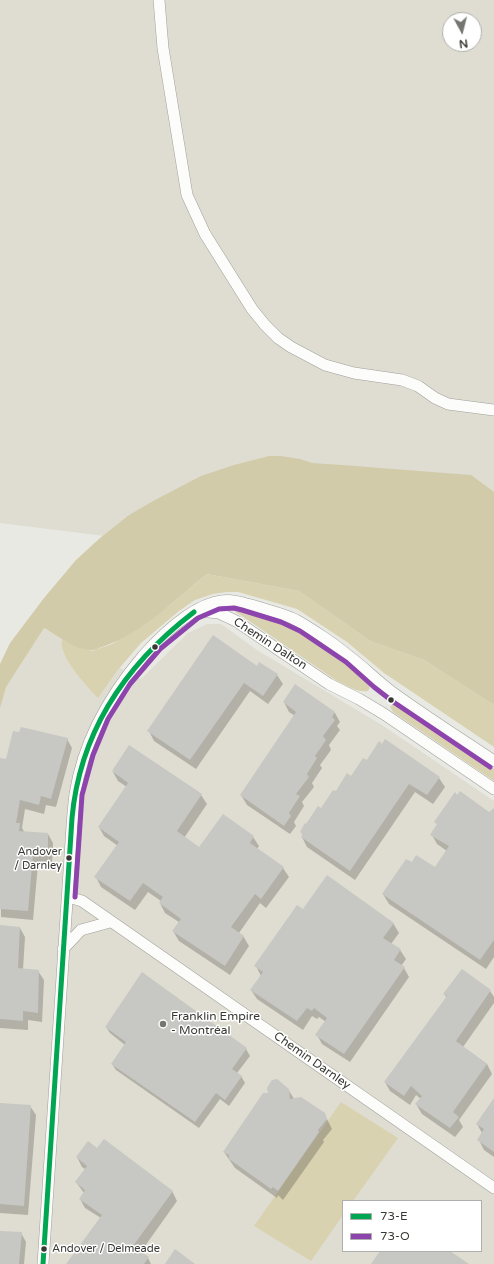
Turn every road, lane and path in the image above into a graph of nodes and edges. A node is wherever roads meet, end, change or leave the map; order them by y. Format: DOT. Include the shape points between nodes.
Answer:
graph roads {
  1 [pos="159,0"];
  2 [pos="494,410"];
  3 [pos="194,612"];
  4 [pos="494,761"];
  5 [pos="494,789"];
  6 [pos="68,897"];
  7 [pos="110,922"];
  8 [pos="64,949"];
  9 [pos="494,1188"];
  10 [pos="43,1264"];
  1 -- 2 [label="street" via="163,48 187,195 205,234 252,309 265,325 291,347 325,365 354,373 402,380 418,386 448,404"];
  3 -- 4 [label="street, Chemin Dalton" via="216,602 234,601 295,620 350,656 396,695"];
  3 -- 5 [label="street, Chemin Dalton" via="214,612 236,621 330,684 384,714"];
  3 -- 6 [label="street" via="155,644 135,666 110,702 94,732 76,794 70,841"];
  6 -- 7 [label="street, Chemin Darnley" via="82,901"];
  6 -- 8 [label="street"];
  7 -- 8 [label="street" via="81,930"];
  7 -- 9 [label="street, Chemin Darnley"];
  8 -- 10 [label="street"];
}
